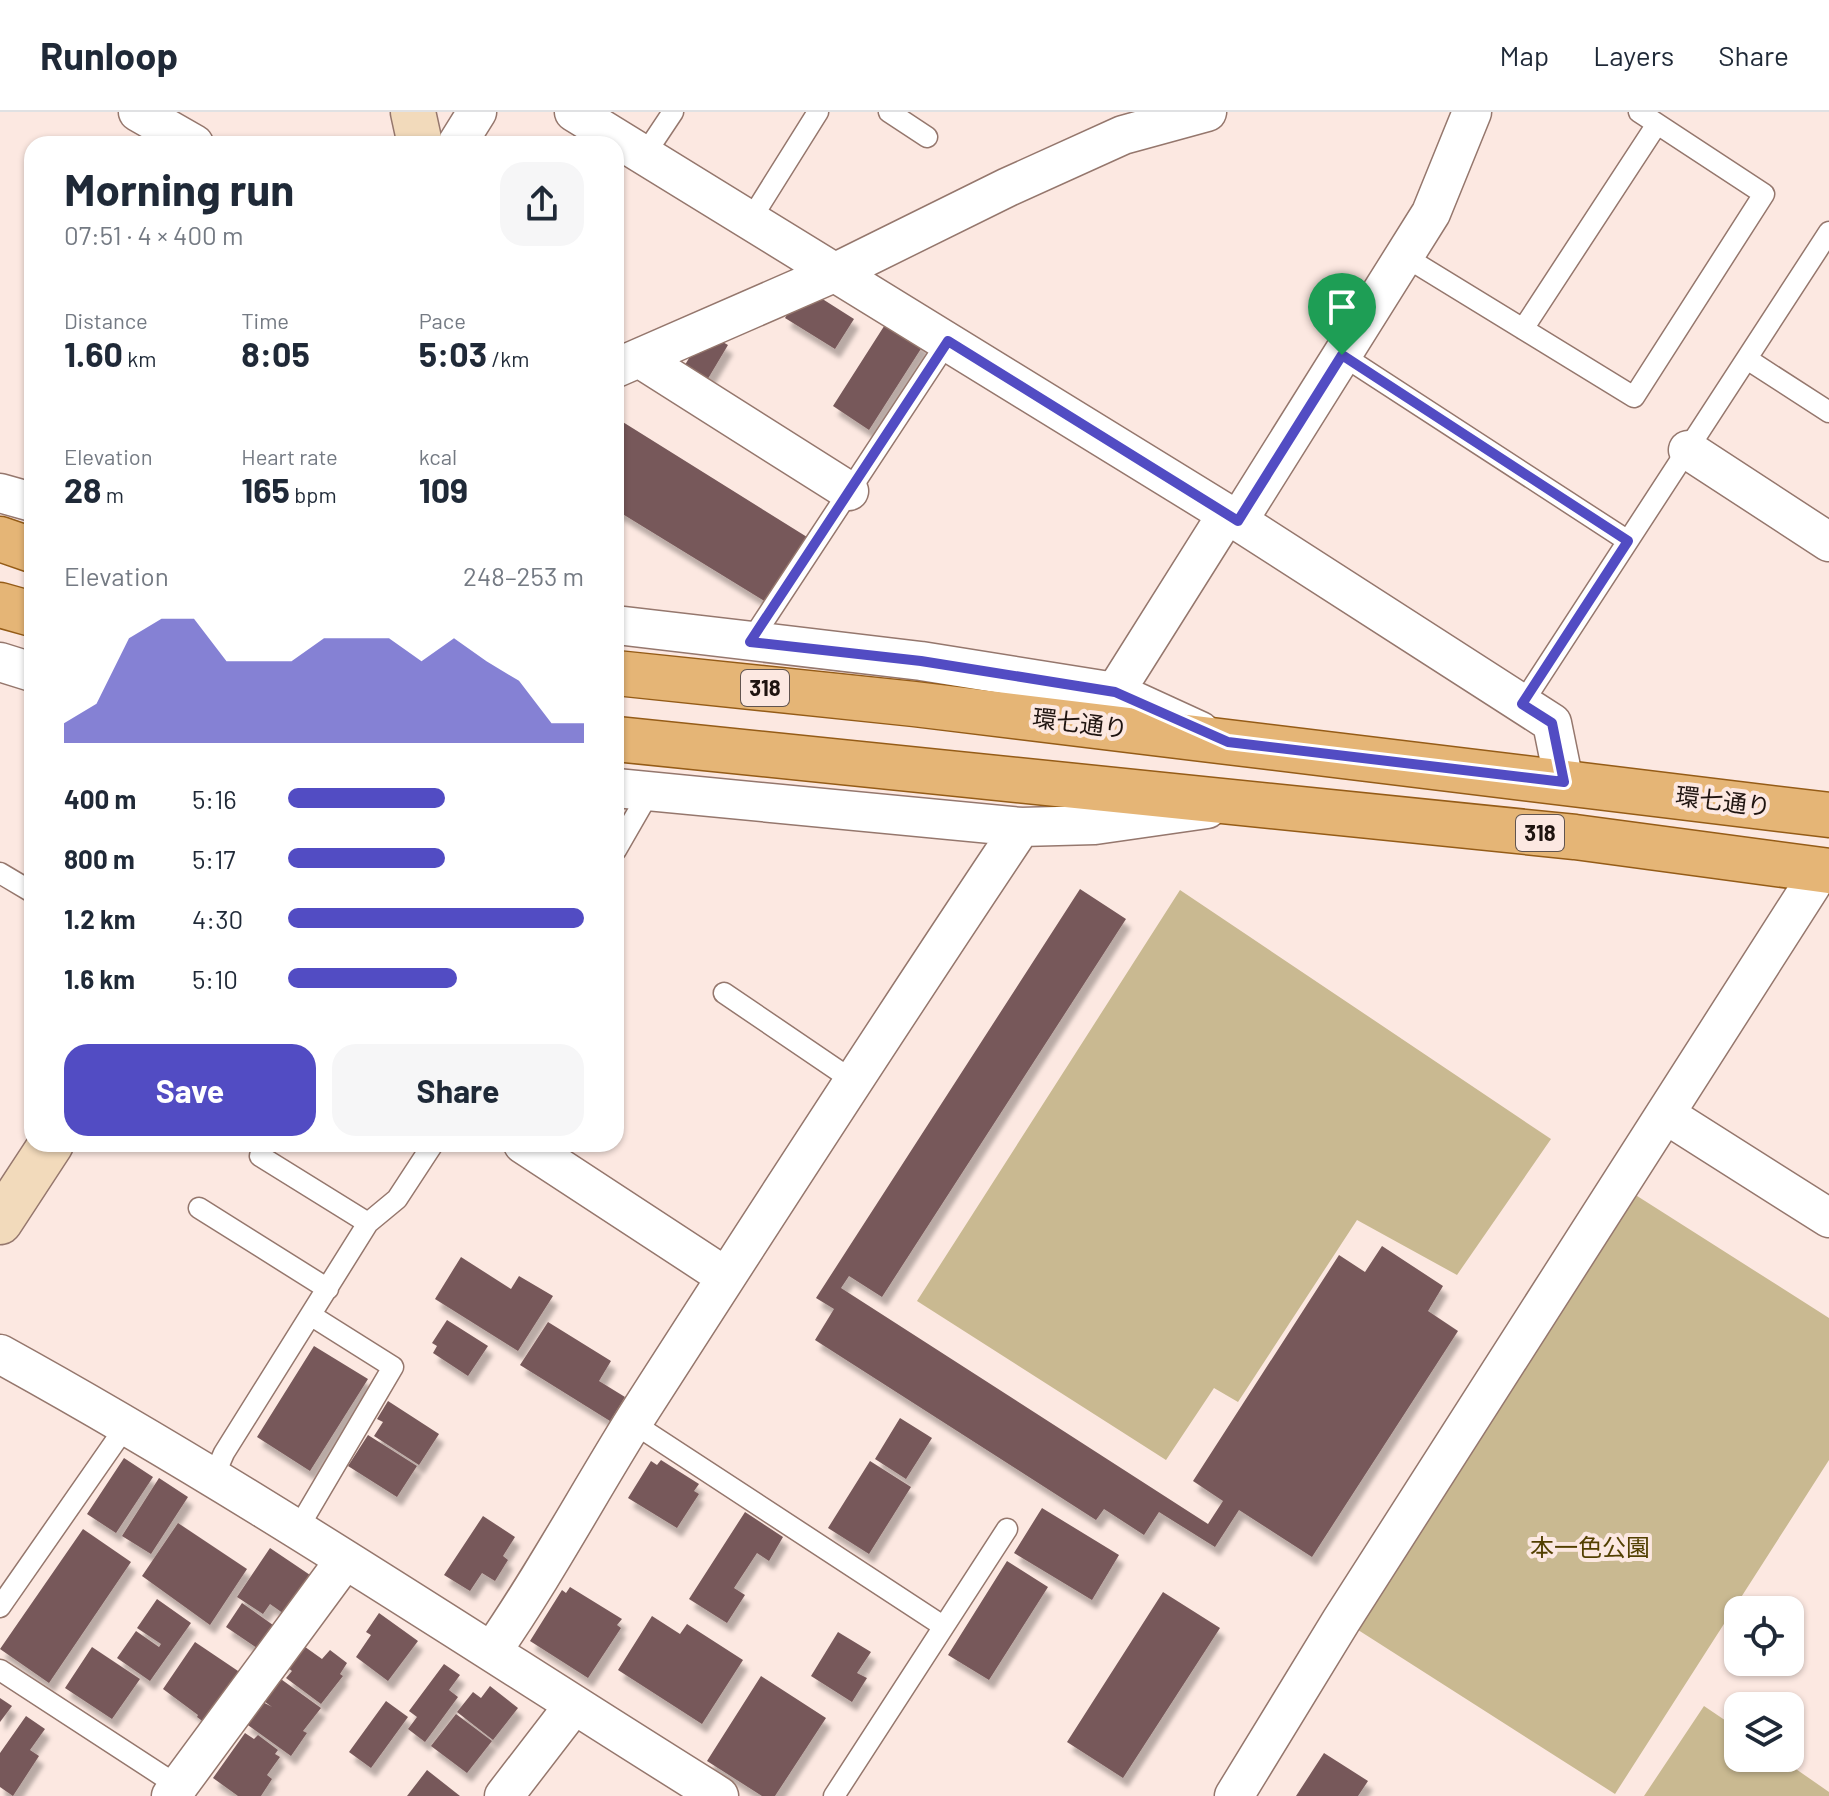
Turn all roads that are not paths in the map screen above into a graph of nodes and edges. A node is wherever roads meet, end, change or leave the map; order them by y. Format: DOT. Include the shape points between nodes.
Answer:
graph roads {
  1 [pos="138,112"];
  2 [pos="413,112"];
  3 [pos="477,112"];
  4 [pos="574,112"];
  5 [pos="673,112"];
  6 [pos="818,112"];
  7 [pos="889,112"];
  8 [pos="1207,112"];
  9 [pos="1472,112"];
  10 [pos="1639,112"];
  11 [pos="1130,123"];
  12 [pos="1657,124"];
  13 [pos="180,136"];
  14 [pos="418,136"];
  15 [pos="462,136"];
  16 [pos="615,136"];
  17 [pos="927,137"];
  18 [pos="624,142"];
  19 [pos="645,154"];
  20 [pos="751,219"];
  21 [pos="1829,232"];
  22 [pos="1404,256"];
  23 [pos="836,272"];
  24 [pos="1523,329"];
  25 [pos="948,341"];
  26 [pos="1342,355"];
  27 [pos="1747,359"];
  28 [pos="627,363"];
  29 [pos="1829,412"];
  30 [pos="1688,450"];
  31 [pos="849,491"];
  32 [pos="0,493"];
  33 [pos="24,500"];
  34 [pos="1232,517"];
  35 [pos="0,539"];
  36 [pos="1628,541"];
  37 [pos="1829,542"];
  38 [pos="24,547"];
  39 [pos="0,605"];
  40 [pos="24,612"];
  41 [pos="624,626"];
  42 [pos="750,642"];
  43 [pos="0,662"];
  44 [pos="24,670"];
  45 [pos="624,674"];
  46 [pos="1115,692"];
  47 [pos="1522,704"];
  48 [pos="624,740"];
  49 [pos="1228,742"];
  50 [pos="1564,782"];
  51 [pos="633,790"];
  52 [pos="1250,802"];
  53 [pos="1829,815"];
  54 [pos="624,822"];
  55 [pos="1021,827"];
  56 [pos="1825,871"];
  57 [pos="0,873"];
  58 [pos="24,887"];
  59 [pos="724,993"];
  60 [pos="852,1080"];
  61 [pos="1665,1114"];
  62 [pos="46,1152"];
  63 [pos="428,1152"];
  64 [pos="535,1152"];
  65 [pos="260,1156"];
  66 [pos="199,1208"];
  67 [pos="1829,1218"];
  68 [pos="0,1222"];
  69 [pos="368,1223"];
  70 [pos="726,1277"];
  71 [pos="328,1289"];
  72 [pos="312,1316"];
  73 [pos="0,1354"];
  74 [pos="633,1423"];
  75 [pos="126,1426"];
  76 [pos="213,1478"];
  77 [pos="1007,1529"];
  78 [pos="297,1530"];
  79 [pos="345,1560"];
  80 [pos="0,1607"];
  81 [pos="943,1626"];
  82 [pos="492,1651"];
  83 [pos="0,1670"];
  84 [pos="574,1705"];
  85 [pos="174,1791"];
  86 [pos="504,1796"];
  87 [pos="719,1796"];
  88 [pos="834,1796"];
  89 [pos="1234,1796"];
  1 -- 13 [label="street"];
  2 -- 14 [label="street"];
  3 -- 15 [label="street"];
  4 -- 16 [label="street"];
  5 -- 19 [label="lane"];
  6 -- 20 [label="lane"];
  7 -- 17 [label="lane"];
  8 -- 11 [label="street"];
  9 -- 22 [label="street" via="1431,213"];
  10 -- 12 [label="lane"];
  11 -- 23 [label="street"];
  12 -- 24 [label="lane"];
  12 -- 24 [label="lane" via="1764,194 1634,397"];
  18 -- 19 [label="street"];
  19 -- 20 [label="street"];
  20 -- 23 [label="street"];
  21 -- 27 [label="lane"];
  22 -- 24 [label="lane"];
  22 -- 26 [label="street"];
  23 -- 25 [label="street"];
  23 -- 28 [label="street"];
  25 -- 31 [label="lane"];
  25 -- 34 [label="street"];
  26 -- 34 [label="street"];
  26 -- 36 [label="lane"];
  27 -- 29 [label="lane"];
  27 -- 30 [label="lane"];
  28 -- 31 [label="street"];
  30 -- 36 [label="lane"];
  30 -- 37 [label="street"];
  31 -- 42 [label="lane"];
  32 -- 33 [label="street"];
  34 -- 46 [label="street"];
  34 -- 47 [label="street"];
  35 -- 38 [label="main road"];
  36 -- 47 [label="lane"];
  39 -- 40 [label="main road"];
  41 -- 42 [label="street"];
  42 -- 46 [label="street" via="921,661"];
  43 -- 44 [label="street"];
  45 -- 49 [label="main road, 環七通り / 318"];
  46 -- 49 [label="street"];
  47 -- 50 [label="street" via="1552,723"];
  48 -- 52 [label="main road, 318"];
  49 -- 50 [label="main road, 環七通り / 318"];
  50 -- 53 [label="main road, 環七通り / 318"];
  51 -- 54 [label="lane"];
  51 -- 55 [label="street"];
  52 -- 55 [label="street" via="1095,825"];
  52 -- 56 [label="main road, 318"];
  55 -- 60 [label="street"];
  56 -- 61 [label="street"];
  57 -- 58 [label="lane"];
  59 -- 60 [label="lane"];
  60 -- 70 [label="street"];
  61 -- 67 [label="street"];
  61 -- 89 [label="street"];
  62 -- 68 [label="street"];
  63 -- 69 [label="lane" via="397,1199"];
  64 -- 70 [label="street"];
  65 -- 69 [label="lane"];
  66 -- 71 [label="lane"];
  69 -- 71 [label="lane"];
  70 -- 74 [label="street"];
  71 -- 72 [label="lane"];
  72 -- 76 [label="lane"];
  72 -- 78 [label="lane" via="393,1367"];
  73 -- 75 [label="street"];
  74 -- 81 [label="lane"];
  74 -- 82 [label="street"];
  75 -- 76 [label="street"];
  75 -- 80 [label="lane"];
  76 -- 78 [label="street"];
  77 -- 81 [label="lane"];
  78 -- 79 [label="street"];
  79 -- 82 [label="street"];
  79 -- 85 [label="street"];
  81 -- 88 [label="lane"];
  82 -- 84 [label="street"];
  83 -- 85 [label="lane"];
  84 -- 86 [label="street"];
  84 -- 87 [label="street"];
}
